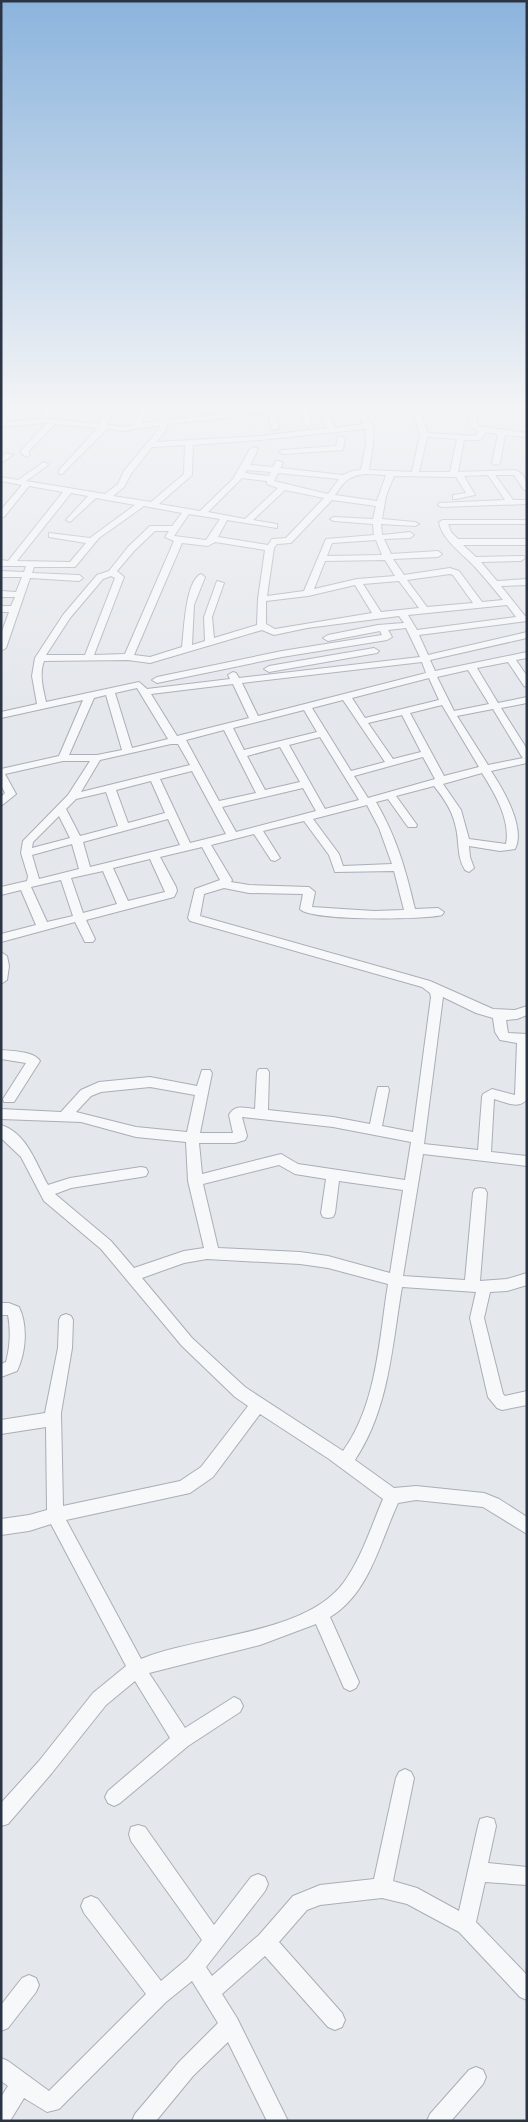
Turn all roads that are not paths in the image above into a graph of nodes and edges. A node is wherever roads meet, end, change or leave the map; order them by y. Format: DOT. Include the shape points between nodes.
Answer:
graph roads {
  1 [pos="9,504"];
  2 [pos="57,504"];
  3 [pos="85,504"];
  4 [pos="140,504"];
  5 [pos="154,504"];
  6 [pos="211,504"];
  7 [pos="264,504"];
  8 [pos="323,504"];
  9 [pos="380,504"];
  10 [pos="476,504"];
  11 [pos="442,505"];
  12 [pos="188,510"];
  13 [pos="202,513"];
  14 [pos="1,515"];
  15 [pos="225,517"];
  16 [pos="334,519"];
  17 [pos="70,520"];
  18 [pos="247,521"];
  19 [pos="378,522"];
  20 [pos="444,522"];
  21 [pos="527,522"];
  22 [pos="415,524"];
  23 [pos="274,526"];
  24 [pos="174,529"];
  25 [pos="52,535"];
  26 [pos="410,535"];
  27 [pos="378,537"];
  28 [pos="213,539"];
  29 [pos="179,540"];
  30 [pos="91,541"];
  31 [pos="456,542"];
  32 [pos="527,542"];
  33 [pos="270,548"];
  34 [pos="438,554"];
  35 [pos="389,557"];
  36 [pos="322,558"];
  37 [pos="521,558"];
  38 [pos="474,560"];
  39 [pos="6,563"];
  40 [pos="31,564"];
  41 [pos="1,574"];
  42 [pos="112,574"];
  43 [pos="27,575"];
  44 [pos="201,577"];
  45 [pos="79,578"];
  46 [pos="401,578"];
  47 [pos="357,582"];
  48 [pos="527,582"];
  49 [pos="220,583"];
  50 [pos="496,584"];
  51 [pos="308,593"];
  52 [pos="1,594"];
  53 [pos="20,594"];
  54 [pos="262,599"];
  55 [pos="509,602"];
  56 [pos="480,606"];
  57 [pos="1,609"];
  58 [pos="15,609"];
  59 [pos="425,611"];
  60 [pos="402,613"];
  61 [pos="378,615"];
  62 [pos="525,618"];
  63 [pos="262,626"];
  64 [pos="412,629"];
  65 [pos="527,635"];
  66 [pos="210,643"];
  67 [pos="1,648"];
  68 [pos="187,650"];
  69 [pos="374,650"];
  70 [pos="527,655"];
  71 [pos="340,656"];
  72 [pos="128,657"];
  73 [pos="40,658"];
  74 [pos="88,658"];
  75 [pos="510,658"];
  76 [pos="260,659"];
  77 [pos="424,659"];
  78 [pos="150,660"];
  79 [pos="228,665"];
  80 [pos="470,667"];
  81 [pos="346,668"];
  82 [pos="271,673"];
  83 [pos="431,676"];
  84 [pos="156,680"];
  85 [pos="236,683"];
  86 [pos="527,684"];
  87 [pos="142,688"];
  88 [pos="90,696"];
  89 [pos="346,697"];
  90 [pos="111,699"];
  91 [pos="527,700"];
  92 [pos="444,702"];
  93 [pos="42,706"];
  94 [pos="307,706"];
  95 [pos="495,707"];
  96 [pos="405,712"];
  97 [pos="453,714"];
  98 [pos="1,715"];
  99 [pos="255,720"];
  100 [pos="363,721"];
  101 [pos="228,727"];
  102 [pos="323,733"];
  103 [pos="178,741"];
  104 [pos="283,744"];
  105 [pos="128,752"];
  106 [pos="427,753"];
  107 [pos="242,754"];
  108 [pos="63,758"];
  109 [pos="97,758"];
  110 [pos="527,758"];
  111 [pos="1,760"];
  112 [pos="390,762"];
  113 [pos="196,767"];
  114 [pos="484,769"];
  115 [pos="3,772"];
  116 [pos="348,775"];
  117 [pos="154,778"];
  118 [pos="439,781"];
  119 [pos="305,784"];
  120 [pos="110,788"];
  121 [pos="262,794"];
  122 [pos="390,795"];
  123 [pos="72,797"];
  124 [pos="367,802"];
  125 [pos="1,803"];
  126 [pos="218,806"];
  127 [pos="61,809"];
  128 [pos="322,812"];
  129 [pos="171,815"];
  130 [pos="306,817"];
  131 [pos="412,825"];
  132 [pos="124,828"];
  133 [pos="256,829"];
  134 [pos="232,835"];
  135 [pos="77,841"];
  136 [pos="464,842"];
  137 [pos="205,843"];
  138 [pos="186,847"];
  139 [pos="26,853"];
  140 [pos="153,854"];
  141 [pos="275,858"];
  142 [pos="106,866"];
  143 [pos="400,868"];
  144 [pos="469,868"];
  145 [pos="85,870"];
  146 [pos="65,876"];
  147 [pos="224,884"];
  148 [pos="28,885"];
  149 [pos="1,892"];
  150 [pos="124,906"];
  151 [pos="438,912"];
  152 [pos="410,914"];
  153 [pos="79,918"];
  154 [pos="43,927"];
  155 [pos="1,938"];
  156 [pos="89,939"];
  157 [pos="1,956"];
  158 [pos="1,980"];
  159 [pos="434,988"];
  160 [pos="527,1010"];
  161 [pos="499,1016"];
  162 [pos="525,1038"];
  163 [pos="1,1054"];
  164 [pos="206,1072"];
  165 [pos="263,1072"];
  166 [pos="383,1090"];
  167 [pos="202,1092"];
  168 [pos="9,1099"];
  169 [pos="1,1114"];
  170 [pos="262,1114"];
  171 [pos="64,1117"];
  172 [pos="1,1130"];
  173 [pos="375,1130"];
  174 [pos="192,1138"];
  175 [pos="418,1143"];
  176 [pos="484,1156"];
  177 [pos="527,1162"];
  178 [pos="142,1172"];
  179 [pos="332,1174"];
  180 [pos="195,1181"];
  181 [pos="411,1186"];
  182 [pos="45,1192"];
  183 [pos="480,1193"];
  184 [pos="328,1213"];
  185 [pos="212,1253"];
  186 [pos="132,1275"];
  187 [pos="527,1279"];
  188 [pos="397,1281"];
  189 [pos="478,1286"];
  190 [pos="1,1309"];
  191 [pos="66,1320"];
  192 [pos="1,1371"];
  193 [pos="527,1398"];
  194 [pos="258,1405"];
  195 [pos="53,1419"];
  196 [pos="1,1427"];
  197 [pos="345,1462"];
  198 [pos="393,1496"];
  199 [pos="55,1515"];
  200 [pos="527,1526"];
  201 [pos="1,1528"];
  202 [pos="319,1613"];
  203 [pos="137,1669"];
  204 [pos="350,1682"];
  205 [pos="234,1706"];
  206 [pos="182,1740"];
  207 [pos="405,1778"];
  208 [pos="114,1797"];
  209 [pos="1,1817"];
  210 [pos="487,1826"];
  211 [pos="138,1834"];
  212 [pos="477,1872"];
  213 [pos="527,1876"];
  214 [pos="258,1884"];
  215 [pos="382,1888"];
  216 [pos="91,1906"];
  217 [pos="466,1926"];
  218 [pos="214,1941"];
  219 [pos="266,1942"];
  220 [pos="194,1966"];
  221 [pos="29,1985"];
  222 [pos="527,1990"];
  223 [pos="210,1991"];
  224 [pos="160,1995"];
  225 [pos="334,2020"];
  226 [pos="1,2021"];
  227 [pos="230,2025"];
  228 [pos="1,2068"];
  229 [pos="476,2077"];
  230 [pos="21,2083"];
  231 [pos="1,2117"];
  232 [pos="142,2121"];
  233 [pos="278,2121"];
  234 [pos="437,2121"];
  1 -- 14 [label="street"];
  2 -- 39 [label="street"];
  3 -- 17 [label="street"];
  4 -- 30 [label="street"];
  5 -- 12 [label="street"];
  6 -- 13 [label="street"];
  7 -- 18 [label="street"];
  8 -- 33 [label="street" via="288,541 275,541"];
  9 -- 19 [label="street"];
  10 -- 11 [label="street"];
  11 -- 20 [label="street"];
  12 -- 13 [label="street"];
  12 -- 24 [label="street"];
  13 -- 15 [label="street"];
  15 -- 18 [label="street"];
  15 -- 28 [label="street"];
  16 -- 19 [label="street"];
  18 -- 23 [label="street"];
  19 -- 22 [label="street"];
  19 -- 27 [label="street"];
  20 -- 21 [label="street"];
  20 -- 31 [label="street" via="445,532"];
  24 -- 29 [label="street" via="168,537"];
  24 -- 42 [label="street" via="153,528"];
  25 -- 30 [label="street"];
  26 -- 27 [label="street"];
  27 -- 35 [label="street"];
  27 -- 36 [label="street" via="329,540"];
  28 -- 29 [label="street" via="204,543"];
  28 -- 33 [label="street"];
  29 -- 72 [label="street"];
  30 -- 40 [label="street" via="70,565"];
  31 -- 32 [label="street"];
  31 -- 38 [label="street"];
  33 -- 54 [label="street"];
  34 -- 35 [label="street"];
  35 -- 36 [label="street"];
  35 -- 46 [label="street"];
  36 -- 51 [label="street"];
  37 -- 38 [label="street"];
  38 -- 50 [label="street"];
  39 -- 40 [label="street"];
  40 -- 43 [label="street"];
  41 -- 43 [label="street"];
  42 -- 73 [label="street" via="102,576 78,603"];
  42 -- 74 [label="street" via="120,577"];
  43 -- 45 [label="street"];
  43 -- 53 [label="street"];
  44 -- 68 [label="street" via="190,606"];
  46 -- 47 [label="street"];
  46 -- 56 [label="street" via="455,572"];
  46 -- 59 [label="street"];
  47 -- 51 [label="street"];
  47 -- 61 [label="street"];
  48 -- 50 [label="street"];
  49 -- 66 [label="street" via="208,617"];
  50 -- 55 [label="street"];
  51 -- 54 [label="street"];
  52 -- 53 [label="street"];
  53 -- 58 [label="street"];
  54 -- 63 [label="street"];
  55 -- 56 [label="street"];
  55 -- 62 [label="street"];
  56 -- 59 [label="street"];
  57 -- 58 [label="street"];
  58 -- 67 [label="street"];
  59 -- 60 [label="street"];
  60 -- 61 [label="street"];
  60 -- 64 [label="street"];
  61 -- 63 [label="street" via="274,632"];
  62 -- 64 [label="street"];
  63 -- 66 [label="street"];
  64 -- 76 [label="street" via="383,628 387,637"];
  64 -- 77 [label="street"];
  65 -- 77 [label="street"];
  66 -- 68 [label="street"];
  68 -- 78 [label="street"];
  69 -- 71 [label="street"];
  70 -- 75 [label="street"];
  71 -- 81 [label="street"];
  71 -- 82 [label="street"];
  72 -- 74 [label="street"];
  72 -- 78 [label="street"];
  73 -- 74 [label="street"];
  73 -- 93 [label="street" via="36,675"];
  75 -- 80 [label="street"];
  75 -- 86 [label="street"];
  76 -- 79 [label="street"];
  76 -- 82 [label="street"];
  77 -- 81 [label="street"];
  77 -- 83 [label="street"];
  78 -- 84 [label="street"];
  79 -- 84 [label="street"];
  79 -- 85 [label="street"];
  80 -- 83 [label="street"];
  80 -- 95 [label="street"];
  81 -- 82 [label="street"];
  82 -- 85 [label="street"];
  83 -- 89 [label="street"];
  83 -- 92 [label="street"];
  84 -- 87 [label="street"];
  85 -- 87 [label="street"];
  85 -- 99 [label="street"];
  87 -- 90 [label="street"];
  87 -- 103 [label="street"];
  88 -- 90 [label="street"];
  88 -- 93 [label="street"];
  88 -- 108 [label="street"];
  89 -- 94 [label="street"];
  89 -- 100 [label="street"];
  90 -- 105 [label="street"];
  91 -- 95 [label="street"];
  92 -- 96 [label="street"];
  92 -- 97 [label="street"];
  93 -- 98 [label="street"];
  94 -- 99 [label="street"];
  94 -- 102 [label="street"];
  95 -- 97 [label="street"];
  95 -- 110 [label="street"];
  96 -- 100 [label="street"];
  96 -- 106 [label="street"];
  97 -- 114 [label="street"];
  99 -- 101 [label="street"];
  100 -- 112 [label="street"];
  101 -- 103 [label="street"];
  101 -- 107 [label="street"];
  102 -- 104 [label="street"];
  102 -- 116 [label="street"];
  103 -- 105 [label="street"];
  103 -- 113 [label="street"];
  104 -- 107 [label="street"];
  104 -- 119 [label="street"];
  105 -- 109 [label="street"];
  106 -- 112 [label="street"];
  106 -- 118 [label="street"];
  107 -- 121 [label="street"];
  108 -- 109 [label="street"];
  108 -- 115 [label="street"];
  109 -- 123 [label="street"];
  110 -- 114 [label="street"];
  111 -- 115 [label="street"];
  112 -- 116 [label="street"];
  113 -- 117 [label="street"];
  113 -- 126 [label="street"];
  114 -- 118 [label="street"];
  114 -- 136 [label="street" via="509,816 512,845 506,849"];
  115 -- 125 [label="street" via="11,794"];
  116 -- 124 [label="street"];
  117 -- 120 [label="street"];
  117 -- 129 [label="street"];
  118 -- 122 [label="street"];
  118 -- 136 [label="street" via="458,813"];
  119 -- 121 [label="street"];
  119 -- 128 [label="street"];
  120 -- 123 [label="street"];
  120 -- 132 [label="street"];
  121 -- 126 [label="street"];
  122 -- 124 [label="street"];
  122 -- 131 [label="street"];
  123 -- 127 [label="street"];
  124 -- 128 [label="street"];
  124 -- 143 [label="street" via="392,843"];
  126 -- 134 [label="street"];
  127 -- 135 [label="street"];
  127 -- 139 [label="street" via="32,835"];
  128 -- 130 [label="street"];
  129 -- 132 [label="street"];
  129 -- 138 [label="street"];
  130 -- 133 [label="street"];
  130 -- 143 [label="street" via="334,854 339,870"];
  132 -- 135 [label="street"];
  133 -- 134 [label="street"];
  133 -- 141 [label="street"];
  134 -- 137 [label="street"];
  135 -- 139 [label="street"];
  135 -- 145 [label="street"];
  136 -- 144 [label="street" via="463,856"];
  137 -- 138 [label="street"];
  137 -- 147 [label="street" via="226,878"];
  138 -- 140 [label="street"];
  139 -- 148 [label="street" via="34,876"];
  140 -- 142 [label="street"];
  140 -- 150 [label="street" via="172,891"];
  142 -- 145 [label="street"];
  142 -- 150 [label="street"];
  143 -- 152 [label="street"];
  145 -- 146 [label="street"];
  146 -- 148 [label="street"];
  146 -- 153 [label="street"];
  147 -- 152 [label="street" via="249,889 305,890 309,892 306,909 310,912"];
  147 -- 159 [label="street" via="201,890 194,918"];
  148 -- 149 [label="street"];
  148 -- 154 [label="street"];
  150 -- 153 [label="street"];
  151 -- 152 [label="street"];
  153 -- 154 [label="street"];
  153 -- 156 [label="street"];
  154 -- 155 [label="street"];
  157 -- 158 [label="street"];
  159 -- 161 [label="street"];
  159 -- 175 [label="street" via="437,997"];
  160 -- 161 [label="street" via="514,1016"];
  161 -- 162 [label="street" via="502,1035"];
  162 -- 176 [label="street" via="522,1098 518,1101 492,1094 488,1097"];
  163 -- 168 [label="street" via="34,1061"];
  164 -- 167 [label="street"];
  165 -- 170 [label="street"];
  166 -- 173 [label="street"];
  167 -- 171 [label="street" via="150,1082 99,1087 86,1093"];
  167 -- 174 [label="street"];
  169 -- 171 [label="street"];
  170 -- 173 [label="street"];
  170 -- 174 [label="street" via="235,1112 238,1138"];
  171 -- 174 [label="street" via="81,1117 136,1132"];
  172 -- 182 [label="street" via="26,1154"];
  173 -- 175 [label="street"];
  174 -- 180 [label="street"];
  175 -- 176 [label="street"];
  175 -- 181 [label="street"];
  176 -- 177 [label="street"];
  178 -- 182 [label="street" via="70,1183"];
  179 -- 180 [label="street" via="295,1169 281,1159"];
  179 -- 181 [label="street"];
  179 -- 184 [label="street"];
  180 -- 185 [label="street"];
  181 -- 188 [label="street"];
  182 -- 186 [label="street" via="106,1245"];
  183 -- 189 [label="street"];
  185 -- 186 [label="street" via="184,1257"];
  185 -- 188 [label="street" via="328,1262"];
  186 -- 194 [label="street" via="187,1342"];
  187 -- 189 [label="street" via="507,1285"];
  188 -- 189 [label="street"];
  188 -- 197 [label="street" via="374,1408 356,1447"];
  189 -- 193 [label="street" via="477,1318 496,1397 502,1402"];
  190 -- 192 [label="street" via="14,1311 17,1335 13,1365"];
  191 -- 195 [label="street" via="65,1348"];
  194 -- 197 [label="street"];
  194 -- 199 [label="street" via="207,1472 184,1488"];
  195 -- 196 [label="street"];
  195 -- 199 [label="street"];
  197 -- 198 [label="street"];
  198 -- 200 [label="street" via="416,1493 484,1500"];
  198 -- 202 [label="street" via="354,1581 343,1597"];
  199 -- 201 [label="street"];
  199 -- 203 [label="street"];
  202 -- 203 [label="street" via="270,1632"];
  202 -- 204 [label="street"];
  203 -- 206 [label="street"];
  203 -- 209 [label="street" via="118,1681 95,1703"];
  205 -- 206 [label="street"];
  206 -- 208 [label="street"];
  207 -- 215 [label="street"];
  210 -- 212 [label="street"];
  211 -- 218 [label="street"];
  212 -- 213 [label="street"];
  212 -- 217 [label="street"];
  214 -- 218 [label="street"];
  215 -- 217 [label="street" via="410,1895"];
  215 -- 219 [label="street" via="320,1896 300,1903"];
  216 -- 224 [label="street"];
  217 -- 222 [label="street"];
  218 -- 220 [label="street"];
  219 -- 223 [label="street"];
  219 -- 225 [label="street"];
  220 -- 223 [label="street"];
  220 -- 224 [label="street"];
  221 -- 226 [label="street"];
  223 -- 227 [label="street"];
  224 -- 230 [label="street" via="52,2102 47,2102"];
  227 -- 232 [label="street" via="186,2069"];
  227 -- 233 [label="street"];
  228 -- 230 [label="street"];
  229 -- 234 [label="street"];
  230 -- 231 [label="street"];
}
